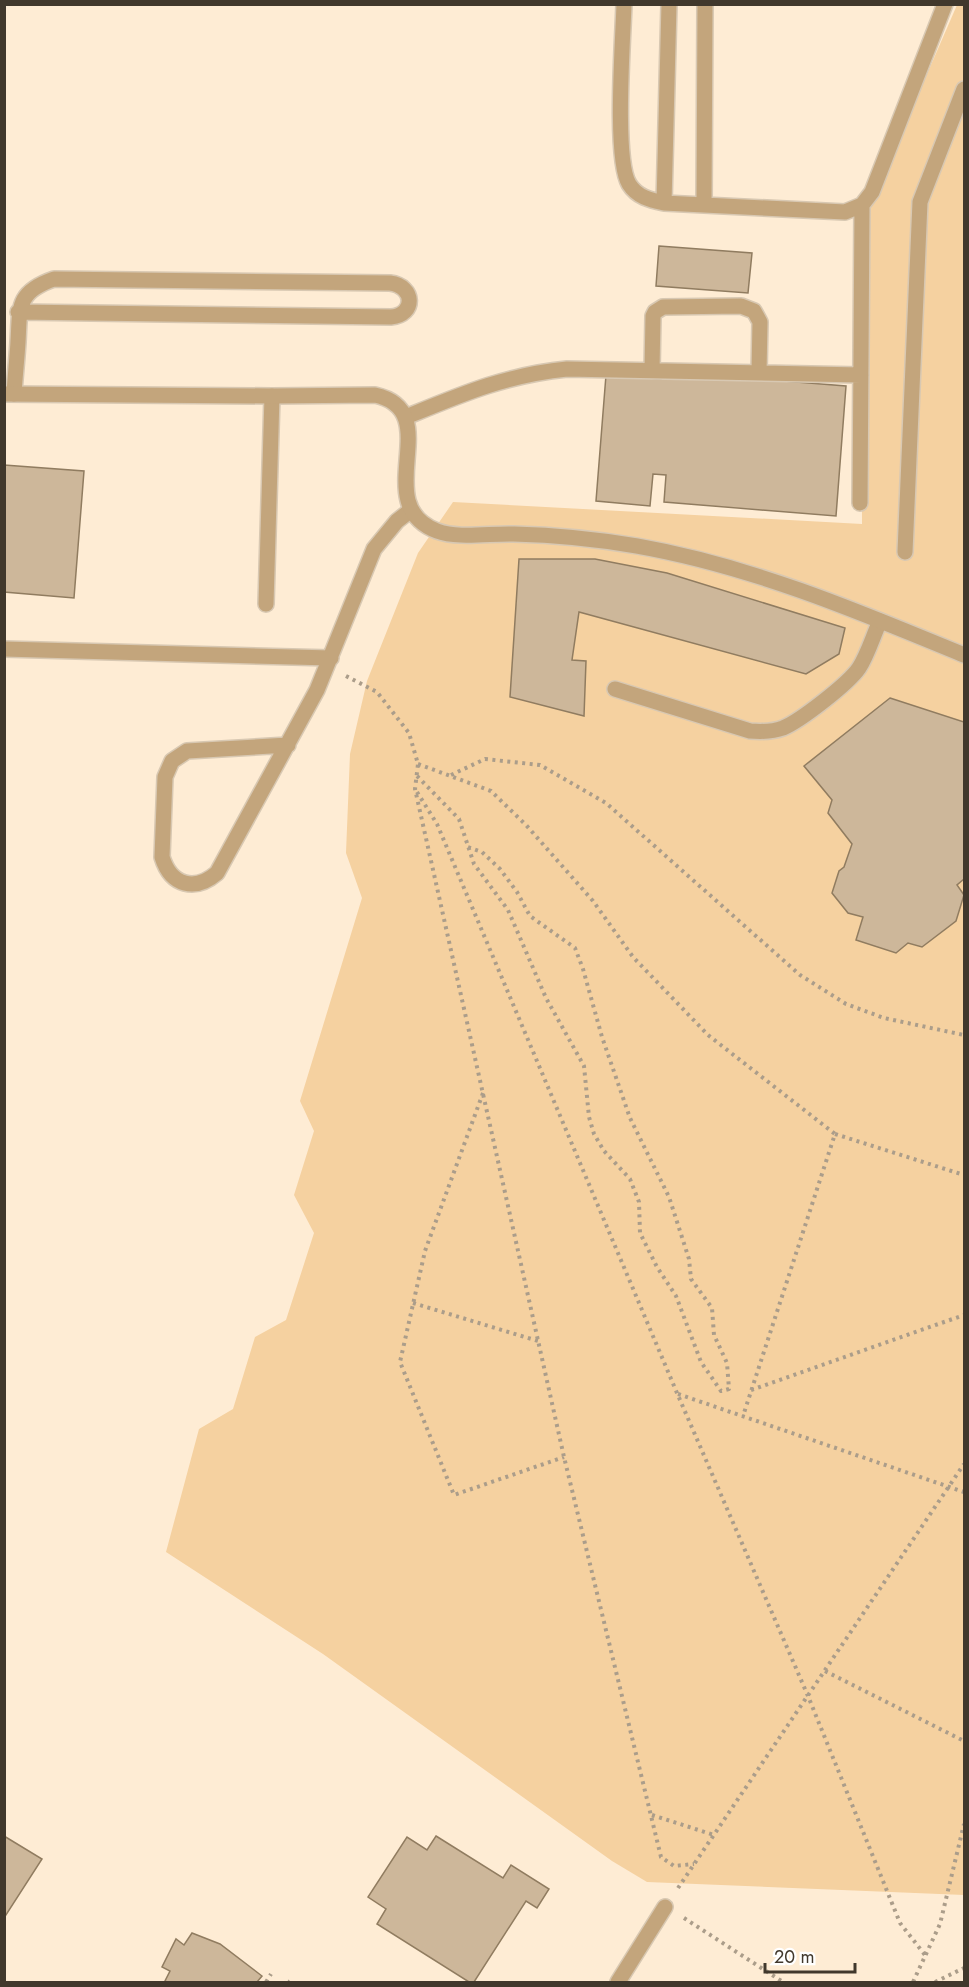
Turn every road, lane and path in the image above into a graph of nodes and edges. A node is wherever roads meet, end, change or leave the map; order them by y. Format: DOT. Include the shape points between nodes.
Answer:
graph roads {
  1 [pos="624,4"];
  2 [pos="669,4"];
  3 [pos="705,4"];
  4 [pos="945,4"];
  5 [pos="964,89"];
  6 [pos="664,203"];
  7 [pos="704,204"];
  8 [pos="862,205"];
  9 [pos="18,312"];
  10 [pos="651,370"];
  11 [pos="759,372"];
  12 [pos="861,375"];
  13 [pos="9,394"];
  14 [pos="272,396"];
  15 [pos="406,417"];
  16 [pos="860,503"];
  17 [pos="411,510"];
  18 [pos="905,552"];
  19 [pos="266,604"];
  20 [pos="880,621"];
  21 [pos="4,649"];
  22 [pos="964,655"];
  23 [pos="329,662"];
  24 [pos="615,689"];
  25 [pos="288,745"];
  26 [pos="418,764"];
  27 [pos="417,776"];
  28 [pos="450,776"];
  29 [pos="415,789"];
  30 [pos="468,847"];
  31 [pos="964,1035"];
  32 [pos="483,1092"];
  33 [pos="835,1134"];
  34 [pos="964,1175"];
  35 [pos="413,1303"];
  36 [pos="964,1315"];
  37 [pos="539,1342"];
  38 [pos="751,1390"];
  39 [pos="677,1393"];
  40 [pos="743,1416"];
  41 [pos="564,1457"];
  42 [pos="964,1464"];
  43 [pos="949,1486"];
  44 [pos="964,1492"];
  45 [pos="825,1671"];
  46 [pos="808,1696"];
  47 [pos="964,1741"];
  48 [pos="651,1815"];
  49 [pos="964,1824"];
  50 [pos="714,1835"];
  51 [pos="694,1864"];
  52 [pos="665,1907"];
  53 [pos="925,1955"];
  54 [pos="964,1968"];
  55 [pos="271,1974"];
  56 [pos="266,1983"];
  57 [pos="618,1983"];
  58 [pos="783,1983"];
  59 [pos="913,1983"];
  60 [pos="935,1983"];
  1 -- 6 [label="street" via="623,169 637,194"];
  2 -- 6 [label="street"];
  3 -- 7 [label="street"];
  4 -- 8 [label="street" via="872,192"];
  5 -- 18 [label="street" via="920,202"];
  6 -- 7 [label="street"];
  7 -- 8 [label="street" via="836,212"];
  8 -- 12 [label="street"];
  9 -- 9 [label="street" via="391,317 404,313 410,300 404,287 390,283 64,278 35,288"];
  9 -- 13 [label="street"];
  10 -- 11 [label="street"];
  10 -- 11 [label="street" via="652,321 659,309 741,306 754,310 760,322"];
  10 -- 15 [label="street" via="567,369 522,375 477,388"];
  11 -- 12 [label="street"];
  12 -- 16 [label="street"];
  13 -- 14 [label="street"];
  14 -- 15 [label="street" via="375,394 394,402"];
  14 -- 19 [label="street"];
  15 -- 17 [label="street" via="409,437 405,488"];
  17 -- 20 [label="street" via="427,526 449,534 574,537 695,558 754,574"];
  17 -- 23 [label="street" via="374,549"];
  20 -- 22 [label="street"];
  20 -- 24 [label="street" via="853,675 795,721 772,732 750,731"];
  21 -- 23 [label="street"];
  23 -- 25 [label="street"];
  23 -- 26 [label="path" via="377,692 409,733"];
  25 -- 25 [label="street" via="217,873 200,884 180,881 171,875 162,857 165,777 172,761 187,751"];
  26 -- 27 [label="path"];
  26 -- 28 [label="path"];
  27 -- 29 [label="path"];
  27 -- 30 [label="path" via="459,819"];
  28 -- 31 [label="path" via="485,759 540,765 606,803 800,975 846,1004 884,1018"];
  28 -- 33 [label="path" via="491,791 593,900 633,957 708,1035"];
  29 -- 32 [label="path"];
  29 -- 39 [label="path" via="437,824"];
  30 -- 30 [label="path" via="474,864 508,910 546,998 584,1066 594,1134 630,1179 639,1202 640,1233 676,1296 701,1362 721,1391 729,1389 727,1363 714,1335 712,1308 691,1279 689,1259 669,1197 630,1118 575,948 530,915 500,869 482,852"];
  32 -- 35 [label="path" via="425,1251"];
  32 -- 37 [label="path"];
  33 -- 34 [label="path"];
  33 -- 38 [label="path"];
  35 -- 37 [label="path"];
  35 -- 41 [label="path" via="400,1362 454,1495"];
  36 -- 38 [label="path"];
  37 -- 41 [label="path"];
  38 -- 40 [label="path"];
  39 -- 40 [label="path"];
  39 -- 46 [label="path"];
  40 -- 43 [label="path"];
  41 -- 48 [label="path"];
  42 -- 43 [label="path"];
  43 -- 44 [label="path"];
  43 -- 45 [label="path"];
  45 -- 46 [label="path"];
  45 -- 47 [label="path"];
  46 -- 50 [label="path"];
  46 -- 53 [label="path" via="900,1923"];
  48 -- 50 [label="path"];
  48 -- 51 [label="path" via="661,1857 674,1866"];
  49 -- 53 [label="path" via="940,1924"];
  50 -- 51 [label="path"];
  51 -- 52 [label="path"];
  52 -- 57 [label="street"];
  52 -- 58 [label="path"];
  53 -- 59 [label="path"];
  54 -- 60 [label="path"];
  55 -- 56 [label="path"];
}
